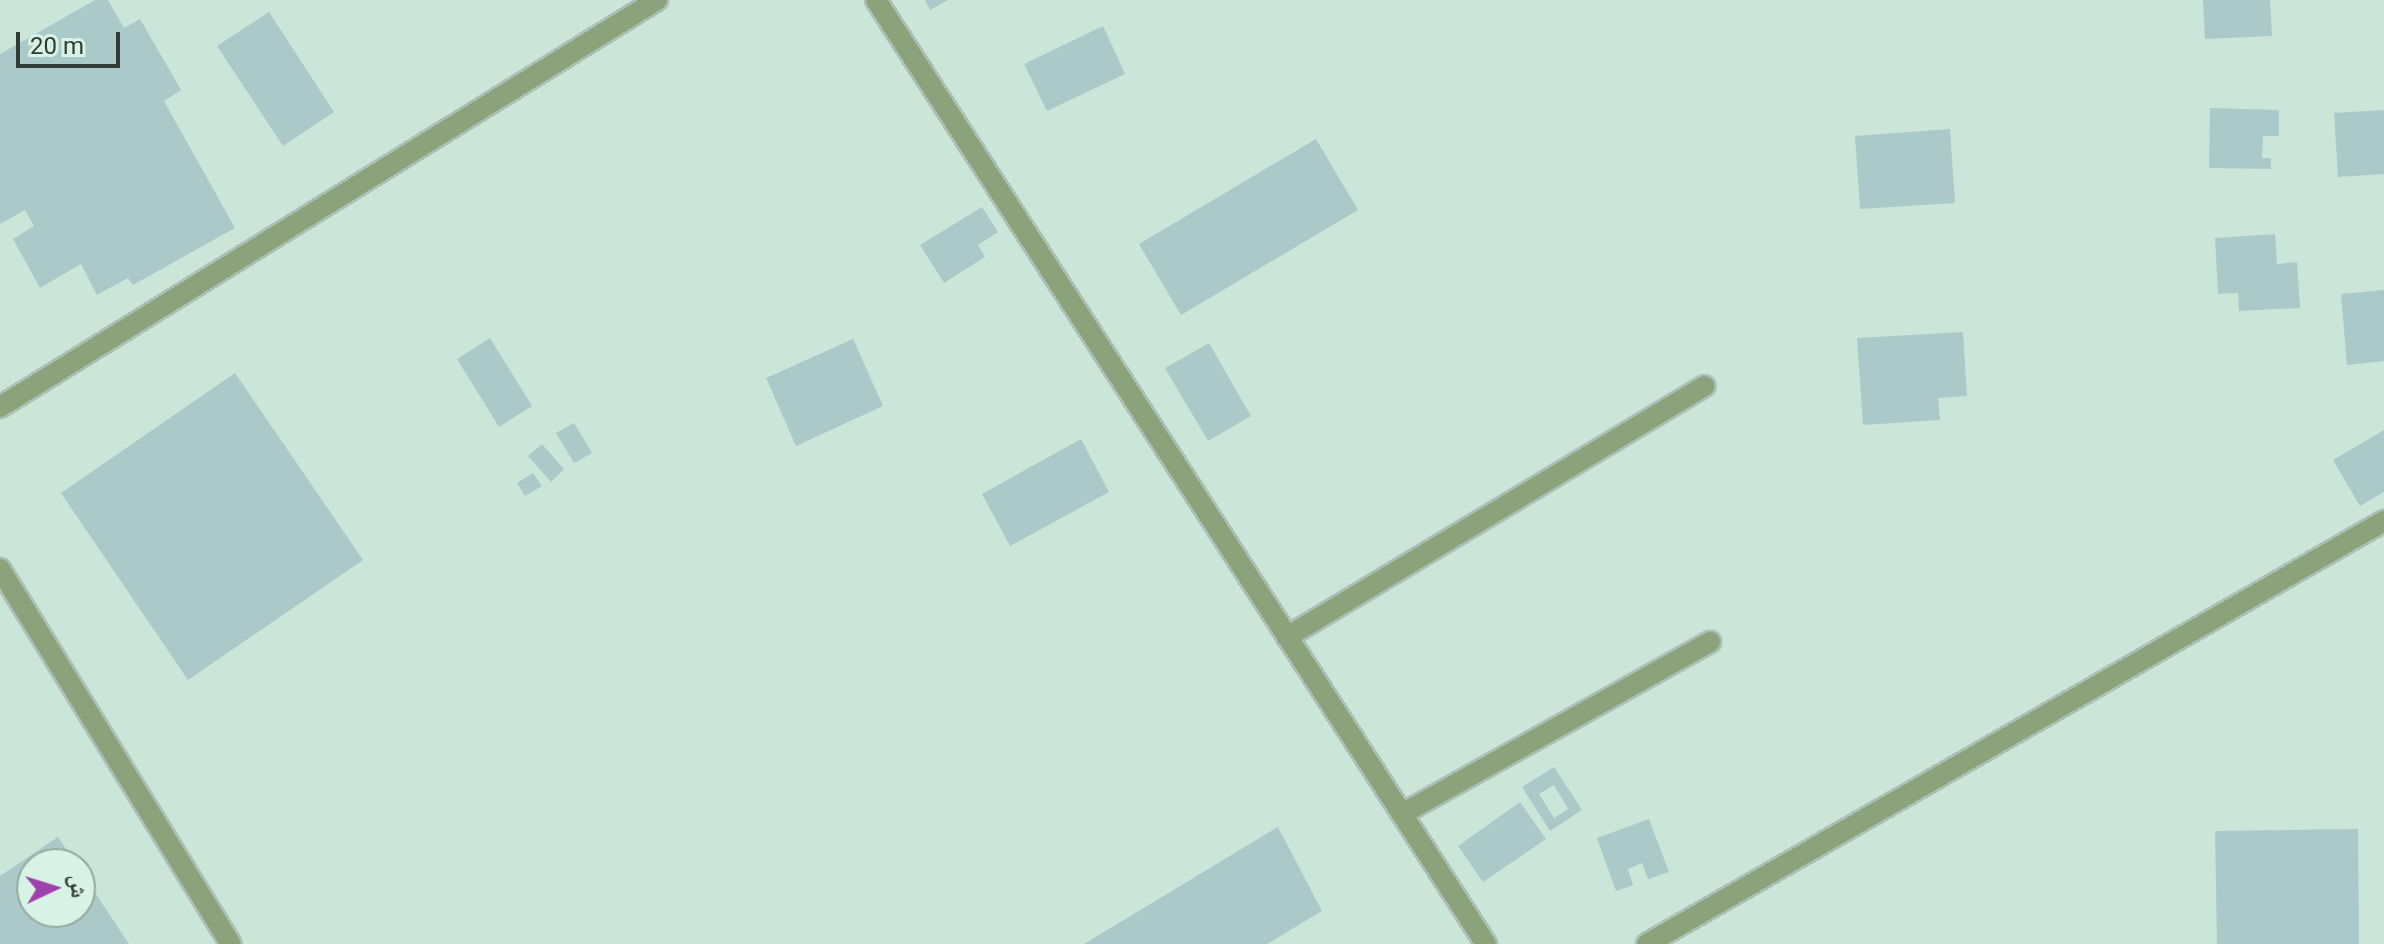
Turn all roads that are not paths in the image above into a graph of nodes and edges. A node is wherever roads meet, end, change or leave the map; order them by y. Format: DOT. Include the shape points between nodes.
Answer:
graph roads {
  1 [pos="657,0"];
  2 [pos="876,0"];
  3 [pos="1704,386"];
  4 [pos="0,407"];
  5 [pos="2384,521"];
  6 [pos="0,569"];
  7 [pos="1287,637"];
  8 [pos="1710,642"];
  9 [pos="1402,814"];
  10 [pos="231,944"];
  11 [pos="1486,944"];
  12 [pos="1647,944"];
  1 -- 4 [label="street"];
  2 -- 7 [label="street"];
  3 -- 7 [label="street"];
  5 -- 12 [label="street"];
  6 -- 10 [label="street"];
  7 -- 9 [label="street"];
  8 -- 9 [label="street"];
  9 -- 11 [label="street"];
}
